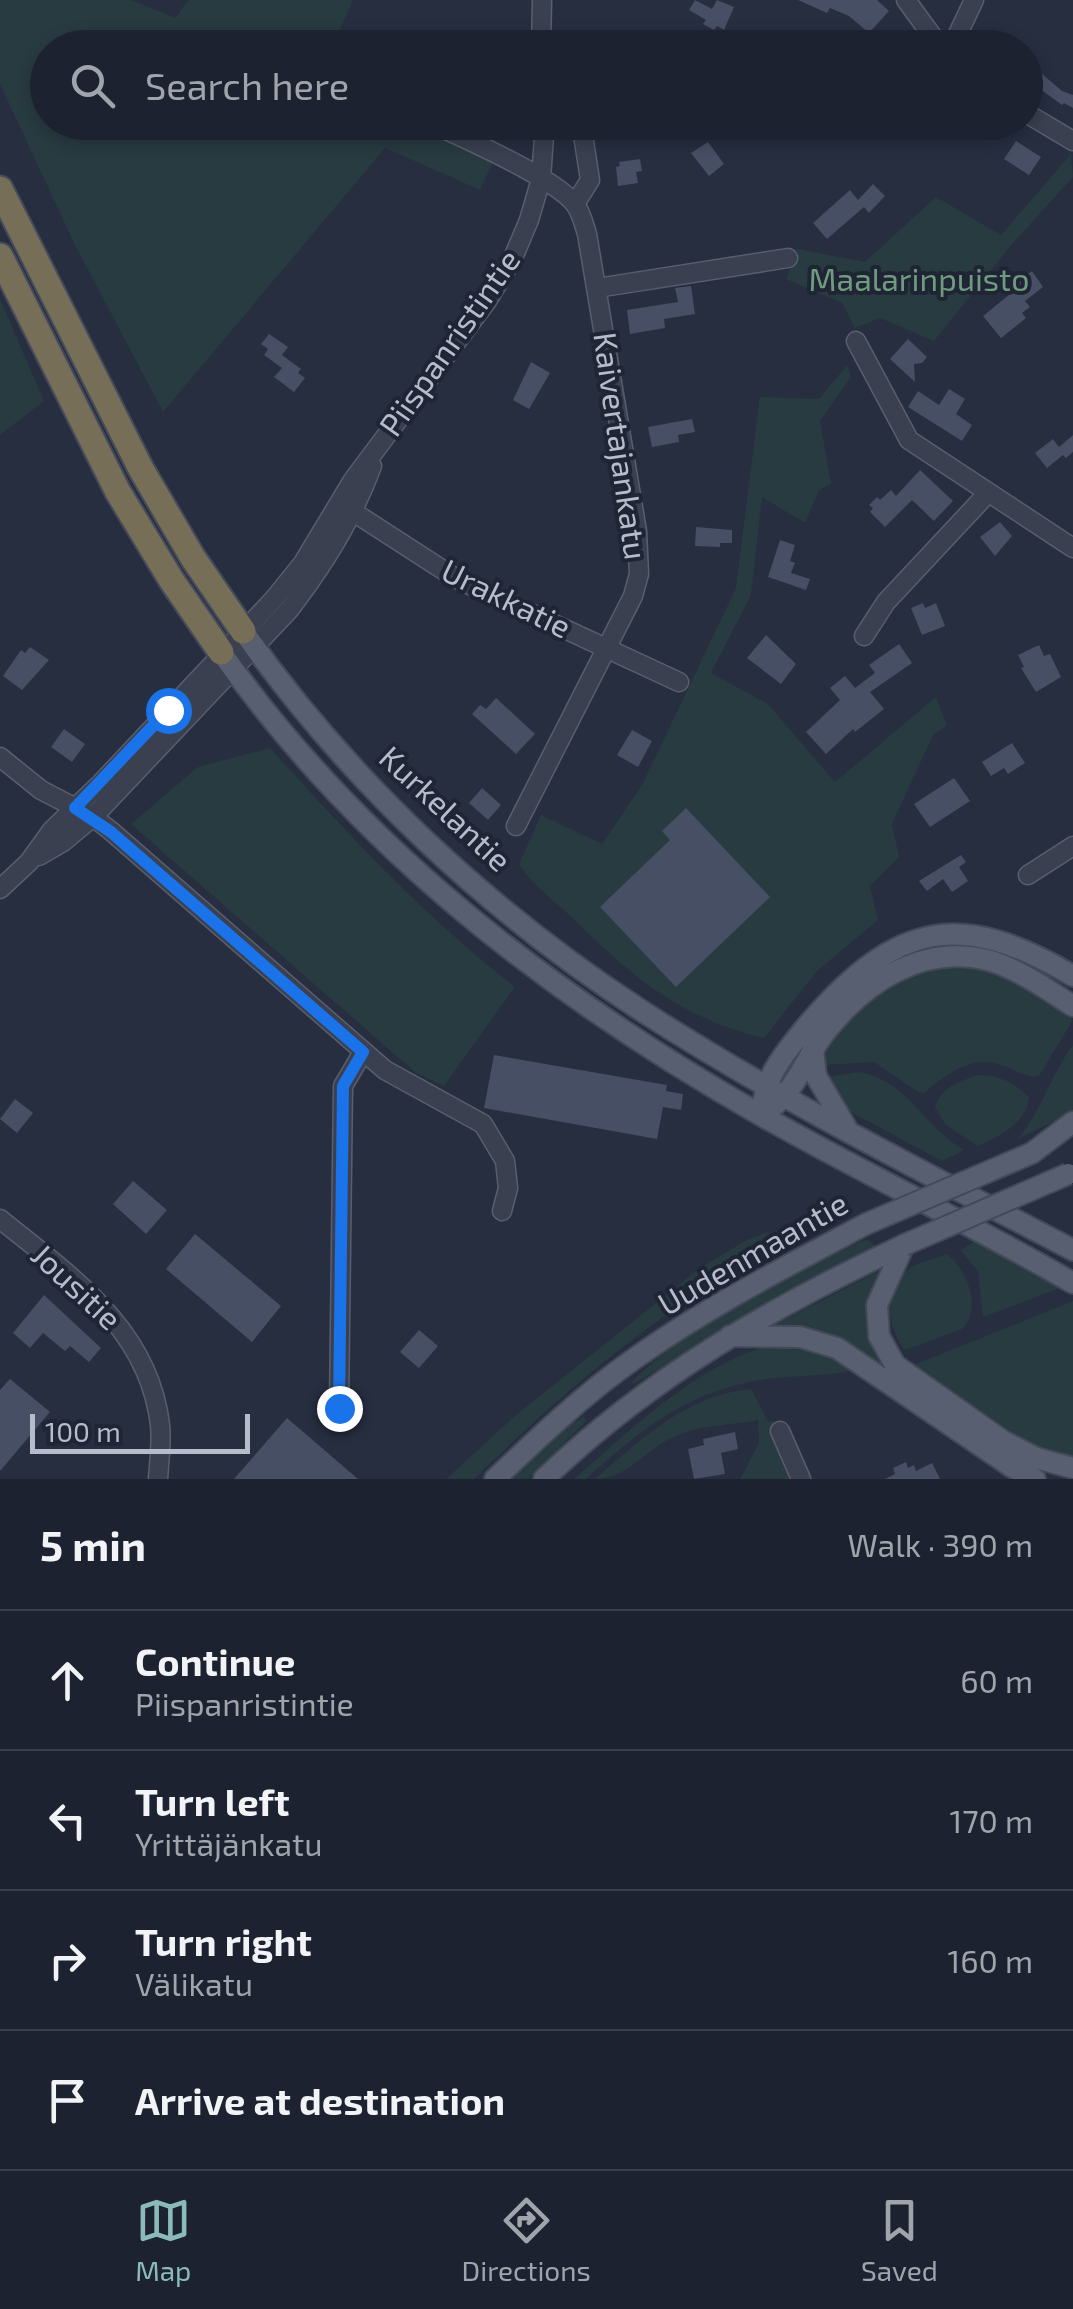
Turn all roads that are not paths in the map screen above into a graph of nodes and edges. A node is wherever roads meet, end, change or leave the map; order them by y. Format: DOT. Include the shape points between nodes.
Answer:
graph roads {
  1 [pos="542,0"];
  2 [pos="906,0"];
  3 [pos="974,0"];
  4 [pos="541,30"];
  5 [pos="930,30"];
  6 [pos="960,30"];
  7 [pos="1043,123"];
  8 [pos="463,140"];
  9 [pos="544,140"];
  10 [pos="583,140"];
  11 [pos="1073,141"];
  12 [pos="540,179"];
  13 [pos="0,190"];
  14 [pos="575,204"];
  15 [pos="0,256"];
  16 [pos="788,258"];
  17 [pos="597,288"];
  18 [pos="856,341"];
  19 [pos="988,494"];
  20 [pos="346,507"];
  21 [pos="1073,548"];
  22 [pos="864,636"];
  23 [pos="249,639"];
  24 [pos="609,647"];
  25 [pos="227,661"];
  26 [pos="679,682"];
  27 [pos="0,757"];
  28 [pos="75,808"];
  29 [pos="93,817"];
  30 [pos="516,826"];
  31 [pos="1073,846"];
  32 [pos="29,862"];
  33 [pos="1028,875"];
  34 [pos="0,890"];
  35 [pos="1073,976"];
  36 [pos="1073,1006"];
  37 [pos="812,1049"];
  38 [pos="363,1052"];
  39 [pos="775,1092"];
  40 [pos="762,1116"];
  41 [pos="1073,1122"];
  42 [pos="850,1133"];
  43 [pos="1073,1135"];
  44 [pos="1032,1152"];
  45 [pos="1070,1173"];
  46 [pos="502,1211"];
  47 [pos="0,1220"];
  48 [pos="904,1245"];
  49 [pos="1073,1250"];
  50 [pos="1073,1283"];
  51 [pos="728,1336"];
  52 [pos="339,1408"];
  53 [pos="780,1431"];
  54 [pos="1073,1468"];
  55 [pos="158,1479"];
  56 [pos="495,1479"];
  57 [pos="544,1479"];
  58 [pos="801,1479"];
  59 [pos="1036,1479"];
  1 -- 4 [label="street"];
  2 -- 5 [label="street"];
  3 -- 6 [label="street"];
  7 -- 11 [label="street"];
  8 -- 12 [label="street"];
  9 -- 12 [label="street, Piispanristintie"];
  10 -- 14 [label="street" via="590,180"];
  12 -- 14 [label="street"];
  12 -- 20 [label="street, Piispanristintie" via="522,239 487,302 379,447"];
  13 -- 23 [label="highway, Kurkelantie" via="141,470"];
  14 -- 17 [label="street, Kaivertajankatu"];
  15 -- 25 [label="highway, Kurkelantie" via="118,492"];
  16 -- 17 [label="street"];
  17 -- 24 [label="street, Kaivertajankatu" via="640,557 637,586"];
  18 -- 19 [label="street" via="906,437"];
  19 -- 21 [label="street"];
  19 -- 22 [label="street" via="886,602"];
  20 -- 23 [label="street, Piispanristintie"];
  20 -- 24 [label="street, Urakkatie" via="457,579"];
  23 -- 25 [label="street, Piispanristintie"];
  23 -- 39 [label="main road, Kurkelantie" via="353,767 463,874 640,1010"];
  24 -- 26 [label="street, Urakkatie"];
  24 -- 30 [label="street, Kaivertajankatu"];
  25 -- 28 [label="street, Piispanristintie"];
  25 -- 29 [label="street, Piispanristintie"];
  25 -- 40 [label="main road, Kurkelantie" via="332,786 444,898 570,995"];
  27 -- 28 [label="street"];
  28 -- 29 [label="street"];
  28 -- 32 [label="street, Piispanristintie"];
  29 -- 32 [label="street, Piispanristintie"];
  29 -- 38 [label="street"];
  31 -- 33 [label="street"];
  32 -- 34 [label="street, Piispanristintie"];
  35 -- 39 [label="main road" via="978,934 907,943 840,989 797,1038"];
  36 -- 37 [label="main road" via="993,962 938,956 906,965 872,987"];
  37 -- 39 [label="main road"];
  37 -- 42 [label="main road" via="816,1076"];
  38 -- 46 [label="street" via="483,1124 505,1162"];
  38 -- 52 [label="street" via="343,1086"];
  39 -- 40 [label="main road"];
  39 -- 42 [label="main road, Kurkelantie"];
  40 -- 50 [label="main road, Kurkelantie"];
  41 -- 44 [label="main road"];
  42 -- 49 [label="main road, Kurkelantie"];
  43 -- 44 [label="main road, Uudenmaantie"];
  44 -- 56 [label="main road, Uudenmaantie, bridge" via="866,1224 707,1311 633,1360"];
  45 -- 48 [label="main road, Uudenmaantie, bridge"];
  47 -- 55 [label="street, Jousitie" via="106,1307 130,1340 150,1381 160,1426"];
  48 -- 51 [label="main road, Uudenmaantie"];
  48 -- 54 [label="main road" via="877,1305 879,1336 896,1365 1004,1441"];
  51 -- 57 [label="main road, Uudenmaantie" via="604,1424"];
  51 -- 59 [label="main road" via="786,1335 837,1348"];
  53 -- 58 [label="street"];
}
